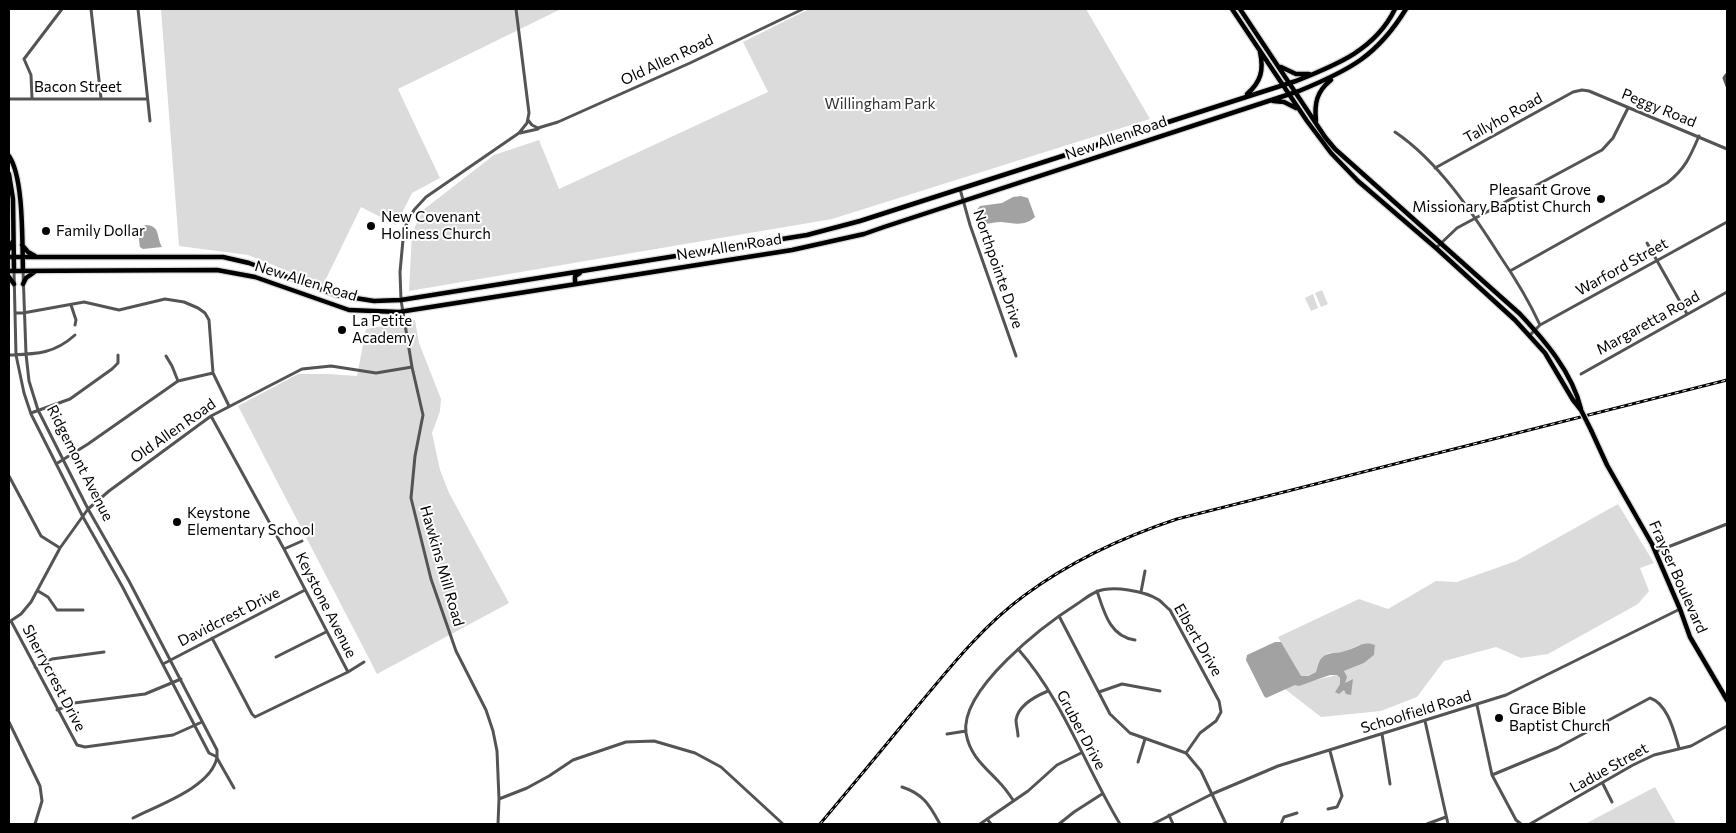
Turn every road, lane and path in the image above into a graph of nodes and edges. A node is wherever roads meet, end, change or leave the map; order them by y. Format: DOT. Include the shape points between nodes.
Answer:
graph roads {
  1 [pos="62,9"];
  2 [pos="91,9"];
  3 [pos="138,9"];
  4 [pos="516,9"];
  5 [pos="803,9"];
  6 [pos="1232,9"];
  7 [pos="1240,9"];
  8 [pos="1395,9"];
  9 [pos="1406,9"];
  10 [pos="1260,48"];
  11 [pos="1278,64"];
  12 [pos="1318,72"];
  13 [pos="1727,74"];
  14 [pos="1336,76"];
  15 [pos="1290,83"];
  16 [pos="1284,85"];
  17 [pos="1727,86"];
  18 [pos="1582,90"];
  19 [pos="1296,92"];
  20 [pos="1290,94"];
  21 [pos="1245,96"];
  22 [pos="32,98"];
  23 [pos="101,98"];
  24 [pos="9,99"];
  25 [pos="147,99"];
  26 [pos="1270,101"];
  27 [pos="1628,108"];
  28 [pos="1300,110"];
  29 [pos="528,120"];
  30 [pos="150,121"];
  31 [pos="1316,123"];
  32 [pos="538,128"];
  33 [pos="1394,132"];
  34 [pos="519,133"];
  35 [pos="1699,136"];
  36 [pos="1727,149"];
  37 [pos="9,156"];
  38 [pos="1436,168"];
  39 [pos="9,174"];
  40 [pos="960,189"];
  41 [pos="963,202"];
  42 [pos="13,206"];
  43 [pos="20,206"];
  44 [pos="1476,217"];
  45 [pos="1727,222"];
  46 [pos="14,239"];
  47 [pos="1441,243"];
  48 [pos="1647,243"];
  49 [pos="22,245"];
  50 [pos="1436,248"];
  51 [pos="9,249"];
  52 [pos="22,256"];
  53 [pos="11,257"];
  54 [pos="36,257"];
  55 [pos="1657,261"];
  56 [pos="591,270"];
  57 [pos="1510,270"];
  58 [pos="23,271"];
  59 [pos="37,271"];
  60 [pos="11,272"];
  61 [pos="9,277"];
  62 [pos="14,284"];
  63 [pos="23,284"];
  64 [pos="575,284"];
  65 [pos="1727,292"];
  66 [pos="401,300"];
  67 [pos="71,305"];
  68 [pos="403,312"];
  69 [pos="15,313"];
  70 [pos="23,313"];
  71 [pos="1688,314"];
  72 [pos="75,325"];
  73 [pos="1540,325"];
  74 [pos="1535,330"];
  75 [pos="75,335"];
  76 [pos="1530,336"];
  77 [pos="26,354"];
  78 [pos="9,355"];
  79 [pos="16,355"];
  80 [pos="118,356"];
  81 [pos="166,356"];
  82 [pos="1016,356"];
  83 [pos="412,367"];
  84 [pos="213,373"];
  85 [pos="1581,374"];
  86 [pos="178,381"];
  87 [pos="229,406"];
  88 [pos="38,410"];
  89 [pos="1581,410"];
  90 [pos="31,414"];
  91 [pos="211,416"];
  92 [pos="63,458"];
  93 [pos="56,464"];
  94 [pos="9,476"];
  95 [pos="88,509"];
  96 [pos="83,517"];
  97 [pos="1727,524"];
  98 [pos="302,541"];
  99 [pos="60,548"];
  100 [pos="284,549"];
  101 [pos="1656,552"];
  102 [pos="1145,571"];
  103 [pos="305,590"];
  104 [pos="38,591"];
  105 [pos="1097,591"];
  106 [pos="1141,592"];
  107 [pos="1680,609"];
  108 [pos="83,610"];
  109 [pos="1059,616"];
  110 [pos="10,622"];
  111 [pos="326,632"];
  112 [pos="212,638"];
  113 [pos="1135,640"];
  114 [pos="1018,649"];
  115 [pos="104,652"];
  116 [pos="276,657"];
  117 [pos="170,660"];
  118 [pos="364,662"];
  119 [pos="163,664"];
  120 [pos="35,667"];
  121 [pos="348,672"];
  122 [pos="181,679"];
  123 [pos="172,682"];
  124 [pos="1048,691"];
  125 [pos="1160,691"];
  126 [pos="1099,692"];
  127 [pos="1727,700"];
  128 [pos="1477,705"];
  129 [pos="57,710"];
  130 [pos="1425,720"];
  131 [pos="9,722"];
  132 [pos="202,722"];
  133 [pos="195,726"];
  134 [pos="1727,726"];
  135 [pos="966,731"];
  136 [pos="947,734"];
  137 [pos="1382,734"];
  138 [pos="1018,736"];
  139 [pos="1145,739"];
  140 [pos="1679,748"];
  141 [pos="1330,750"];
  142 [pos="1081,753"];
  143 [pos="1186,753"];
  144 [pos="217,757"];
  145 [pos="1138,762"];
  146 [pos="1492,774"];
  147 [pos="1390,784"];
  148 [pos="1603,784"];
  149 [pos="902,787"];
  150 [pos="234,788"];
  151 [pos="1102,794"];
  152 [pos="1212,794"];
  153 [pos="499,799"];
  154 [pos="1014,800"];
  155 [pos="1612,802"];
  156 [pos="1328,809"];
  157 [pos="1296,812"];
  158 [pos="1168,815"];
  159 [pos="1446,817"];
  160 [pos="133,818"];
  161 [pos="987,819"];
  162 [pos="1280,823"];
  163 [pos="35,824"];
  164 [pos="498,824"];
  165 [pos="783,824"];
  166 [pos="940,824"];
  167 [pos="980,824"];
  168 [pos="991,824"];
  169 [pos="1059,824"];
  170 [pos="1120,824"];
  171 [pos="1153,824"];
  172 [pos="1174,824"];
  173 [pos="1226,824"];
  174 [pos="1427,824"];
  175 [pos="1448,824"];
  176 [pos="1521,824"];
  177 [pos="1530,824"];
  1 -- 22 [label="street" via="24,59 32,75"];
  2 -- 23 [label="street"];
  3 -- 25 [label="street"];
  4 -- 29 [label="street"];
  5 -- 32 [label="street, Old Allen Road" via="595,106"];
  6 -- 10 [label="main road"];
  7 -- 11 [label="main road"];
  8 -- 12 [label="main road, New Allen Road" via="1375,36 1357,52"];
  9 -- 14 [label="main road, New Allen Road" via="1390,34 1366,58"];
  10 -- 16 [label="main road"];
  10 -- 21 [label="main road" via="1260,80"];
  11 -- 12 [label="main road" via="1296,74"];
  11 -- 15 [label="main road"];
  12 -- 15 [label="main road, New Allen Road"];
  13 -- 17 [label="street" via="1724,78"];
  14 -- 19 [label="main road, New Allen Road"];
  14 -- 31 [label="main road" via="1317,97"];
  15 -- 16 [label="main road, New Allen Road"];
  15 -- 19 [label="main road"];
  16 -- 20 [label="main road"];
  16 -- 21 [label="main road, New Allen Road"];
  18 -- 27 [label="street, Peggy Road"];
  18 -- 38 [label="street, Tallyho Road"];
  19 -- 20 [label="main road, New Allen Road"];
  19 -- 31 [label="main road"];
  20 -- 26 [label="main road, New Allen Road"];
  20 -- 28 [label="main road"];
  21 -- 40 [label="main road, New Allen Road"];
  22 -- 23 [label="street, Bacon Street"];
  22 -- 24 [label="street, Bacon Street"];
  23 -- 25 [label="street, Bacon Street"];
  25 -- 30 [label="street"];
  26 -- 28 [label="main road" via="1289,104"];
  26 -- 41 [label="main road, New Allen Road"];
  27 -- 35 [label="street, Peggy Road"];
  27 -- 44 [label="street" via="1613,138 1602,150"];
  28 -- 50 [label="main road" via="1343,166"];
  29 -- 32 [label="street"];
  29 -- 34 [label="street, Hawkins Mill Road"];
  31 -- 47 [label="main road" via="1347,161"];
  32 -- 34 [label="street, Old Allen Road"];
  33 -- 38 [label="street" via="1410,142"];
  34 -- 66 [label="street, Hawkins Mill Road" via="426,197 414,210 404,229"];
  35 -- 36 [label="street, Peggy Road"];
  35 -- 57 [label="street" via="1688,161 1667,184"];
  37 -- 43 [label="main road, Ridgemont Avenue" via="15,164"];
  38 -- 44 [label="street"];
  39 -- 42 [label="main road, Ridgemont Avenue"];
  40 -- 41 [label="street, Northpointe Drive"];
  40 -- 56 [label="main road, New Allen Road" via="807,235"];
  41 -- 64 [label="main road, New Allen Road" via="864,234 792,250"];
  41 -- 82 [label="street, Northpointe Drive"];
  42 -- 43 [label="main road"];
  42 -- 46 [label="main road, Ridgemont Avenue"];
  43 -- 49 [label="main road, Ridgemont Avenue"];
  44 -- 47 [label="street"];
  44 -- 57 [label="street"];
  45 -- 55 [label="street, Warford Street"];
  46 -- 51 [label="main road"];
  46 -- 53 [label="main road, Ridgemont Avenue"];
  47 -- 50 [label="street"];
  47 -- 74 [label="main road"];
  48 -- 55 [label="street"];
  49 -- 52 [label="main road, Ridgemont Avenue"];
  49 -- 54 [label="main road"];
  50 -- 76 [label="main road"];
  52 -- 53 [label="main road, New Allen Road"];
  52 -- 54 [label="main road, New Allen Road"];
  52 -- 58 [label="main road, Ridgemont Avenue"];
  53 -- 60 [label="main road, Ridgemont Avenue"];
  54 -- 66 [label="main road, New Allen Road" via="223,256 336,295"];
  55 -- 71 [label="street"];
  55 -- 73 [label="street, Warford Street"];
  56 -- 64 [label="main road" via="577,274"];
  56 -- 66 [label="main road, New Allen Road"];
  57 -- 73 [label="street"];
  58 -- 59 [label="main road, New Allen Road"];
  58 -- 60 [label="main road, New Allen Road"];
  58 -- 63 [label="street, Ridgemont Avenue"];
  59 -- 63 [label="main road"];
  59 -- 68 [label="main road, New Allen Road" via="216,270 255,277 349,310"];
  60 -- 62 [label="street, Ridgemont Avenue"];
  61 -- 62 [label="main road"];
  62 -- 69 [label="street, Ridgemont Avenue"];
  63 -- 70 [label="street, Ridgemont Avenue"];
  64 -- 68 [label="main road, New Allen Road"];
  65 -- 71 [label="street, Margaretta Road"];
  66 -- 68 [label="street, Hawkins Mill Road"];
  67 -- 70 [label="street"];
  67 -- 72 [label="street"];
  67 -- 84 [label="street" via="84,302 118,310 165,299 184,302 205,313 210,320"];
  68 -- 83 [label="street, Hawkins Mill Road"];
  69 -- 70 [label="street"];
  69 -- 79 [label="street, Ridgemont Avenue"];
  70 -- 77 [label="street, Ridgemont Avenue"];
  71 -- 85 [label="street, Margaretta Road"];
  73 -- 74 [label="street, Warford Street"];
  74 -- 76 [label="street, Warford Street"];
  74 -- 89 [label="main road" via="1570,380"];
  75 -- 77 [label="street" via="49,352"];
  76 -- 89 [label="main road" via="1545,353"];
  77 -- 79 [label="street"];
  77 -- 88 [label="street, Ridgemont Avenue" via="29,381"];
  78 -- 79 [label="street"];
  79 -- 90 [label="street, Ridgemont Avenue"];
  80 -- 88 [label="street" via="118,363 112,369 70,399"];
  81 -- 86 [label="street"];
  83 -- 87 [label="street, Old Allen Road" via="376,372 315,366 302,369"];
  83 -- 153 [label="street, Hawkins Mill Road" via="422,415 411,498 431,579 456,651 493,731"];
  84 -- 86 [label="street"];
  84 -- 87 [label="street"];
  86 -- 92 [label="street"];
  87 -- 91 [label="street, Old Allen Road"];
  88 -- 90 [label="street"];
  88 -- 92 [label="street, Ridgemont Avenue"];
  89 -- 101 [label="main road, Frayser Boulevard, bridge" via="1607,465"];
  90 -- 93 [label="street, Ridgemont Avenue"];
  91 -- 95 [label="street, Old Allen Road"];
  91 -- 100 [label="street, Keystone Avenue"];
  92 -- 93 [label="street"];
  92 -- 95 [label="street, Ridgemont Avenue"];
  93 -- 96 [label="street, Ridgemont Avenue"];
  94 -- 99 [label="street" via="40,536"];
  95 -- 96 [label="street, Old Allen Road"];
  95 -- 117 [label="street, Ridgemont Avenue"];
  96 -- 99 [label="street, Old Allen Road"];
  96 -- 119 [label="street, Ridgemont Avenue"];
  97 -- 101 [label="street"];
  98 -- 100 [label="street"];
  99 -- 104 [label="street, Old Allen Road"];
  100 -- 103 [label="street, Keystone Avenue"];
  101 -- 107 [label="main road, Frayser Boulevard"];
  102 -- 106 [label="street"];
  103 -- 111 [label="street, Keystone Avenue"];
  103 -- 112 [label="street, Davidcrest Drive"];
  104 -- 108 [label="street" via="48,597 57,610"];
  104 -- 110 [label="street, Old Allen Road" via="22,614"];
  105 -- 106 [label="street" via="1122,589"];
  105 -- 109 [label="street"];
  105 -- 113 [label="street" via="1113,629 1126,639"];
  106 -- 143 [label="street, Elbert Drive" via="1159,600 1170,610 1219,701 1221,712 1216,721 1200,733"];
  107 -- 127 [label="main road, Frayser Boulevard" via="1690,637"];
  107 -- 128 [label="street, Schoolfield Road" via="1506,695"];
  109 -- 114 [label="street"];
  109 -- 126 [label="street"];
  110 -- 120 [label="street, Sherrycrest Drive"];
  111 -- 116 [label="street"];
  111 -- 121 [label="street, Keystone Avenue"];
  112 -- 117 [label="street, Davidcrest Drive"];
  112 -- 121 [label="street" via="255,717"];
  114 -- 124 [label="street, Gruber Drive" via="1035,668"];
  114 -- 135 [label="street" via="998,668 975,698"];
  115 -- 120 [label="street" via="52,659"];
  117 -- 119 [label="street, Davidcrest Drive"];
  117 -- 122 [label="street, Ridgemont Avenue"];
  118 -- 121 [label="street"];
  119 -- 123 [label="street, Ridgemont Avenue"];
  120 -- 129 [label="street, Sherrycrest Drive"];
  122 -- 123 [label="street"];
  122 -- 132 [label="street, Ridgemont Avenue"];
  123 -- 129 [label="street" via="145,694 74,703"];
  123 -- 133 [label="street, Ridgemont Avenue"];
  124 -- 138 [label="street" via="1022,707 1016,719"];
  124 -- 142 [label="street, Gruber Drive"];
  125 -- 126 [label="street" via="1122,684"];
  126 -- 139 [label="street" via="1118,723"];
  128 -- 130 [label="street, Schoolfield Road"];
  128 -- 146 [label="street"];
  129 -- 133 [label="street, Sherrycrest Drive" via="76,745 85,747 173,735"];
  130 -- 137 [label="street, Schoolfield Road"];
  130 -- 159 [label="street"];
  131 -- 163 [label="street" via="40,786 42,801"];
  132 -- 133 [label="street"];
  132 -- 144 [label="street, Ridgemont Avenue" via="217,750"];
  133 -- 144 [label="street, Ridgemont Avenue" via="209,753"];
  134 -- 140 [label="street, Ladue Street" via="1691,746"];
  135 -- 136 [label="street"];
  135 -- 154 [label="street" via="978,761"];
  137 -- 141 [label="street, Schoolfield Road"];
  137 -- 147 [label="street"];
  139 -- 143 [label="street"];
  139 -- 145 [label="street"];
  140 -- 146 [label="street" via="1660,704 1650,698 1558,748"];
  140 -- 148 [label="street, Ladue Street" via="1654,755"];
  141 -- 152 [label="street, Schoolfield Road" via="1278,766"];
  141 -- 156 [label="street" via="1342,796 1337,807"];
  142 -- 151 [label="street, Gruber Drive"];
  142 -- 154 [label="street" via="1057,765"];
  143 -- 152 [label="street" via="1201,771"];
  144 -- 150 [label="street, Ridgemont Avenue"];
  144 -- 160 [label="street" via="216,765 200,784"];
  146 -- 176 [label="street"];
  148 -- 155 [label="street"];
  148 -- 177 [label="street, Ladue Street"];
  149 -- 166 [label="street" via="930,804"];
  151 -- 169 [label="street"];
  151 -- 170 [label="street, Gruber Drive"];
  152 -- 158 [label="street, Schoolfield Road"];
  152 -- 173 [label="street"];
  153 -- 164 [label="street, Hawkins Mill Road"];
  153 -- 165 [label="street" via="526,788 573,760 626,742 654,741 695,753 721,767"];
  154 -- 161 [label="street"];
  157 -- 162 [label="street" via="1284,817"];
  158 -- 171 [label="street, Schoolfield Road"];
  158 -- 172 [label="street"];
  159 -- 174 [label="street"];
  159 -- 175 [label="street"];
  161 -- 167 [label="street"];
  161 -- 168 [label="street"];
}
